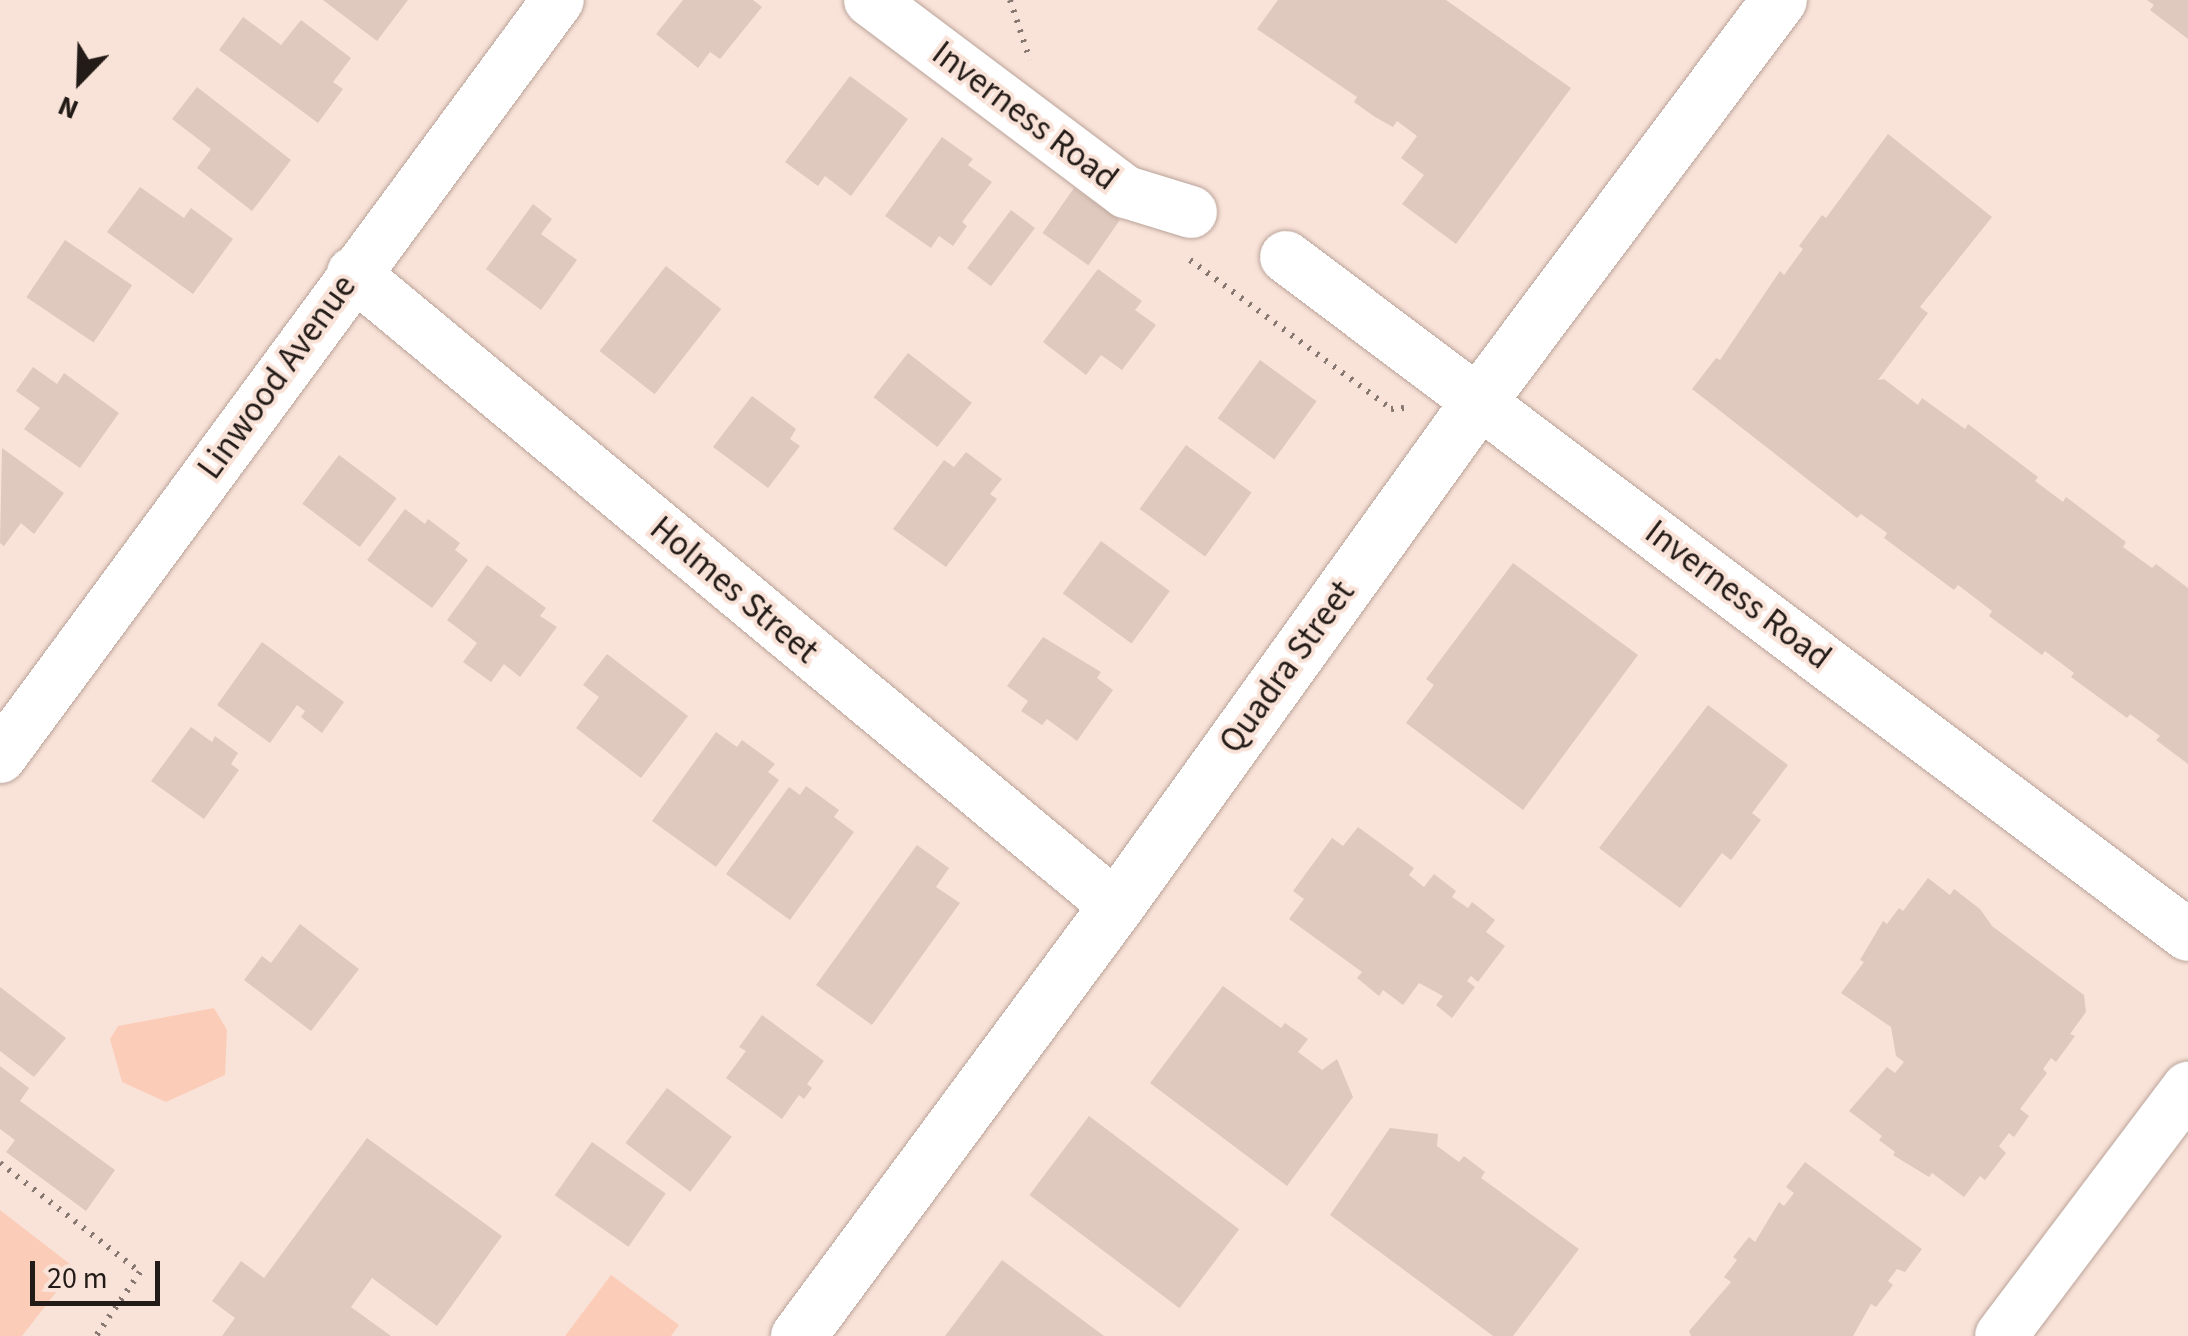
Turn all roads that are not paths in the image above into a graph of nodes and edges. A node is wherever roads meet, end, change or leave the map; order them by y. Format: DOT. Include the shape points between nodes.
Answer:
graph roads {
  1 [pos="558,0"];
  2 [pos="870,0"];
  3 [pos="1779,0"];
  4 [pos="1191,212"];
  5 [pos="1286,257"];
  6 [pos="353,273"];
  7 [pos="1480,399"];
  8 [pos="0,757"];
  9 [pos="1116,906"];
  10 [pos="2188,935"];
  11 [pos="2188,1088"];
  12 [pos="798,1336"];
  13 [pos="2001,1336"];
  1 -- 6 [label="street, Linwood Avenue"];
  2 -- 4 [label="street, Inverness Road" via="1126,192"];
  3 -- 7 [label="main road, Quadra Street"];
  5 -- 7 [label="street, Inverness Road"];
  6 -- 8 [label="street, Linwood Avenue"];
  6 -- 9 [label="street, Holmes Street"];
  7 -- 9 [label="main road, Quadra Street"];
  7 -- 10 [label="street, Inverness Road"];
  9 -- 12 [label="main road, Quadra Street"];
  11 -- 13 [label="street"];
}
